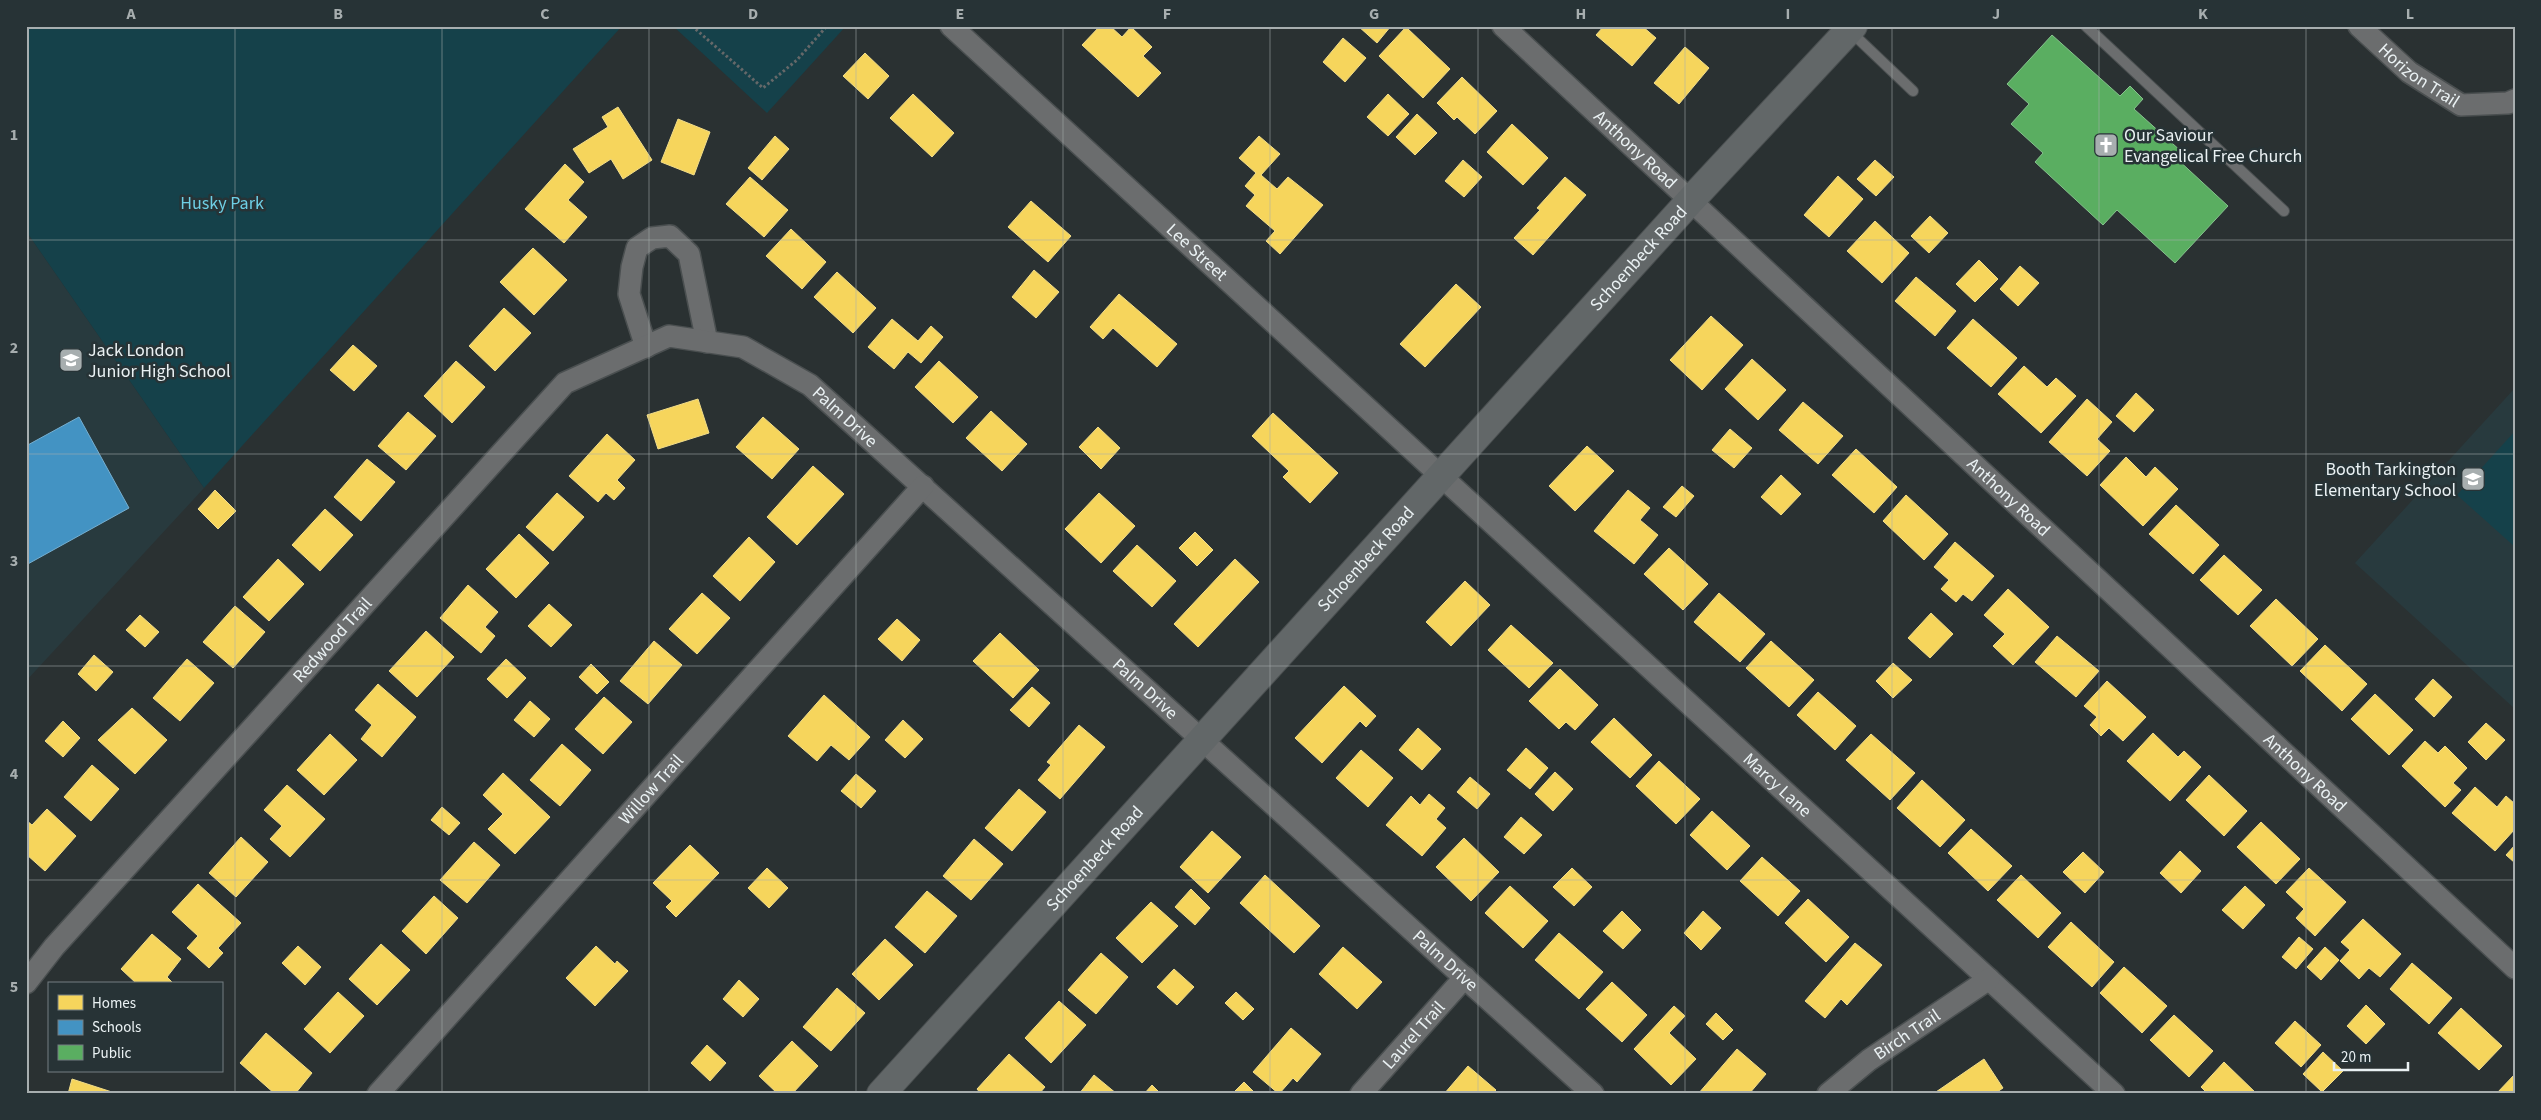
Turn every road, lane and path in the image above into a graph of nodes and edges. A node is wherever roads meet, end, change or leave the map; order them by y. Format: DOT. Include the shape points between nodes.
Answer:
graph roads {
  1 [pos="692,26"];
  2 [pos="827,26"];
  3 [pos="951,26"];
  4 [pos="1503,26"];
  5 [pos="2086,26"];
  6 [pos="2359,26"];
  7 [pos="1850,28"];
  8 [pos="1913,91"];
  9 [pos="2515,100"];
  10 [pos="1690,201"];
  11 [pos="2284,211"];
  12 [pos="669,336"];
  13 [pos="707,342"];
  14 [pos="646,347"];
  15 [pos="1442,476"];
  16 [pos="923,486"];
  17 [pos="1202,739"];
  18 [pos="2515,968"];
  19 [pos="1465,977"];
  20 [pos="1989,979"];
  21 [pos="26,983"];
  22 [pos="378,1094"];
  23 [pos="881,1094"];
  24 [pos="1361,1094"];
  25 [pos="1593,1094"];
  26 [pos="1828,1094"];
  27 [pos="2114,1094"];
  1 -- 2 [label="path" via="763,88 796,60"];
  3 -- 15 [label="street, Lee Street"];
  4 -- 10 [label="street, Anthony Road"];
  5 -- 11 [label="lane"];
  6 -- 9 [label="street, Horizon Trail" via="2409,72 2461,106"];
  7 -- 8 [label="lane"];
  7 -- 10 [label="main road, Schoenbeck Road"];
  10 -- 15 [label="main road, Schoenbeck Road"];
  10 -- 18 [label="street, Anthony Road"];
  12 -- 13 [label="street, Palm Drive"];
  12 -- 14 [label="street, Redwood Trail"];
  13 -- 14 [label="street" via="690,254 670,236 652,238 637,248 632,267 629,294"];
  13 -- 16 [label="street, Palm Drive" via="743,347 810,385"];
  14 -- 21 [label="street, Redwood Trail" via="565,383 67,933"];
  15 -- 17 [label="main road, Schoenbeck Road"];
  15 -- 20 [label="street, Marcy Lane"];
  16 -- 17 [label="street, Palm Drive"];
  16 -- 22 [label="street, Willow Trail"];
  17 -- 19 [label="street, Palm Drive"];
  17 -- 23 [label="main road, Schoenbeck Road"];
  19 -- 24 [label="street, Laurel Trail"];
  19 -- 25 [label="street, Palm Drive"];
  20 -- 26 [label="street, Birch Trail" via="1868,1060"];
  20 -- 27 [label="street, Marcy Lane"];
}
